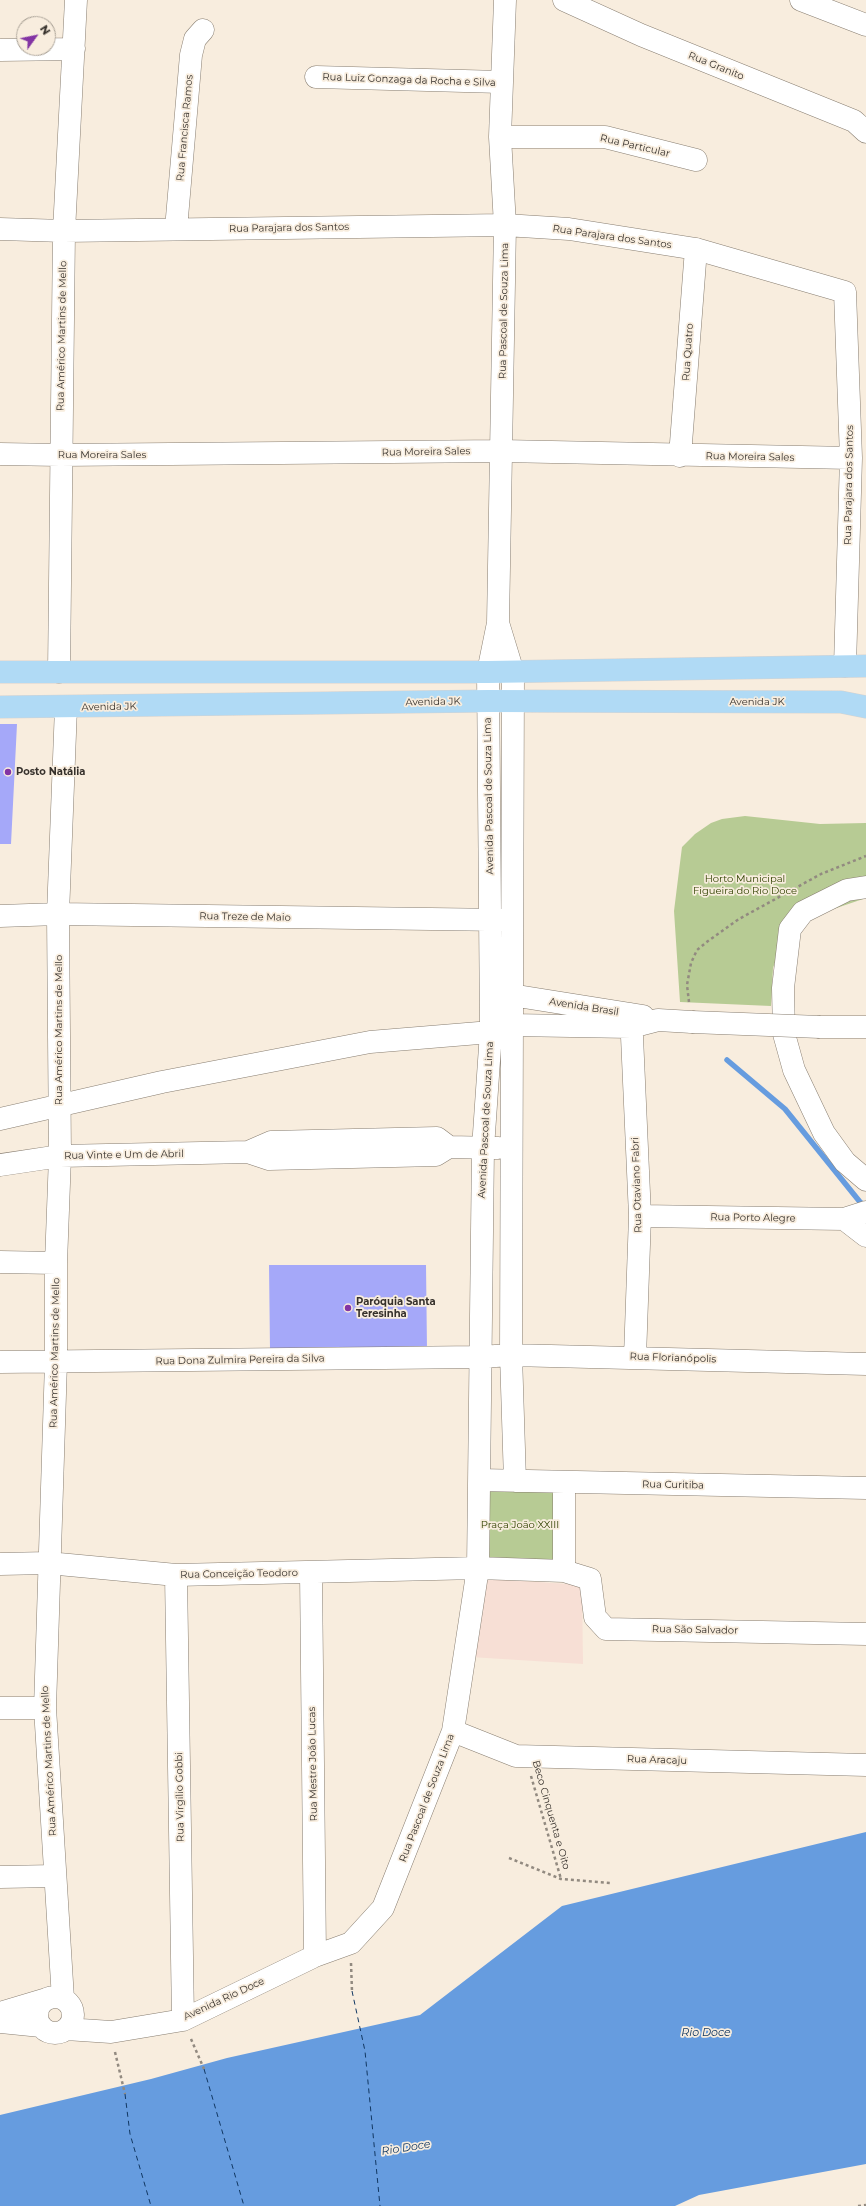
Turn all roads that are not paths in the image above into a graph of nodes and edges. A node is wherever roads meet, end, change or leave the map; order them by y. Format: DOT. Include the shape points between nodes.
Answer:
graph roads {
  1 [pos="76,0"];
  2 [pos="505,0"];
  3 [pos="564,0"];
  4 [pos="801,0"];
  5 [pos="866,25"];
  6 [pos="203,30"];
  7 [pos="74,49"];
  8 [pos="0,50"];
  9 [pos="316,77"];
  10 [pos="501,82"];
  11 [pos="866,132"];
  12 [pos="500,137"];
  13 [pos="696,160"];
  14 [pos="505,225"];
  15 [pos="0,229"];
  16 [pos="176,229"];
  17 [pos="64,230"];
  18 [pos="696,248"];
  19 [pos="502,451"];
  20 [pos="0,454"];
  21 [pos="60,455"];
  22 [pos="680,456"];
  23 [pos="851,458"];
  24 [pos="498,623"];
  25 [pos="845,666"];
  26 [pos="866,666"];
  27 [pos="0,672"];
  28 [pos="59,672"];
  29 [pos="488,672"];
  30 [pos="513,672"];
  31 [pos="488,701"];
  32 [pos="512,701"];
  33 [pos="0,707"];
  34 [pos="66,707"];
  35 [pos="866,707"];
  36 [pos="866,887"];
  37 [pos="58,914"];
  38 [pos="0,916"];
  39 [pos="501,920"];
  40 [pos="511,995"];
  41 [pos="631,1020"];
  42 [pos="511,1025"];
  43 [pos="866,1028"];
  44 [pos="490,1032"];
  45 [pos="60,1106"];
  46 [pos="0,1119"];
  47 [pos="483,1148"];
  48 [pos="512,1148"];
  49 [pos="60,1156"];
  50 [pos="0,1165"];
  51 [pos="866,1180"];
  52 [pos="866,1212"];
  53 [pos="640,1216"];
  54 [pos="844,1219"];
  55 [pos="866,1236"];
  56 [pos="0,1262"];
  57 [pos="56,1263"];
  58 [pos="511,1355"];
  59 [pos="480,1357"];
  60 [pos="635,1357"];
  61 [pos="0,1362"];
  62 [pos="56,1362"];
  63 [pos="866,1364"];
  64 [pos="480,1480"];
  65 [pos="515,1481"];
  66 [pos="564,1483"];
  67 [pos="866,1488"];
  68 [pos="48,1563"];
  69 [pos="0,1564"];
  70 [pos="478,1568"];
  71 [pos="564,1571"];
  72 [pos="311,1573"];
  73 [pos="176,1575"];
  74 [pos="866,1634"];
  75 [pos="0,1708"];
  76 [pos="45,1708"];
  77 [pos="453,1731"];
  78 [pos="866,1765"];
  79 [pos="55,1876"];
  80 [pos="0,1877"];
  81 [pos="351,1943"];
  82 [pos="315,1956"];
  83 [pos="56,1998"];
  84 [pos="0,2013"];
  85 [pos="183,2020"];
  86 [pos="0,2022"];
  87 [pos="41,2026"];
  88 [pos="66,2029"];
  1 -- 7 [label="street, Rua Américo Martins de Mello"];
  2 -- 10 [label="street, Rua Pascoal de Souza Lima"];
  3 -- 11 [label="street, Rua Granito" via="641,35 854,121"];
  4 -- 5 [label="street"];
  6 -- 16 [label="street, Rua Francisca Ramos" via="195,39 191,55"];
  7 -- 8 [label="street"];
  7 -- 17 [label="street, Rua Américo Martins de Mello"];
  9 -- 10 [label="street, Rua Luiz Gonzaga da Rocha e Silva"];
  10 -- 12 [label="street, Rua Pascoal de Souza Lima"];
  12 -- 13 [label="street, Rua Particular" via="605,137"];
  12 -- 14 [label="street, Rua Pascoal de Souza Lima"];
  14 -- 16 [label="street, Rua Parajara dos Santos"];
  14 -- 18 [label="street, Rua Parajara dos Santos" via="569,229"];
  14 -- 19 [label="street, Rua Pascoal de Souza Lima"];
  15 -- 17 [label="street, Rua Parajara dos Santos"];
  16 -- 17 [label="street, Rua Parajara dos Santos"];
  17 -- 21 [label="street, Rua Américo Martins de Mello"];
  18 -- 22 [label="street, Rua Quatro"];
  18 -- 23 [label="street, Rua Parajara dos Santos" via="844,292"];
  19 -- 21 [label="street, Rua Moreira Sales"];
  19 -- 22 [label="street, Rua Moreira Sales"];
  19 -- 24 [label="street, Rua Pascoal de Souza Lima"];
  20 -- 21 [label="street, Rua Moreira Sales"];
  21 -- 28 [label="street, Rua Américo Martins de Mello"];
  22 -- 23 [label="street, Rua Moreira Sales"];
  23 -- 25 [label="street, Rua Parajara dos Santos"];
  24 -- 29 [label="street, Rua Pascoal de Souza Lima"];
  24 -- 30 [label="street, Rua Pascoal de Souza Lima"];
  25 -- 26 [label="main road"];
  25 -- 30 [label="main road"];
  27 -- 28 [label="main road"];
  28 -- 29 [label="main road"];
  29 -- 30 [label="main road"];
  29 -- 31 [label="street, Avenida Pascoal de Souza Lima"];
  30 -- 32 [label="street, Avenida Pascoal de Souza Lima"];
  31 -- 32 [label="main road, Avenida JK"];
  31 -- 34 [label="main road, Avenida JK"];
  31 -- 39 [label="street, Avenida Pascoal de Souza Lima"];
  32 -- 35 [label="main road, Avenida JK" via="841,702"];
  32 -- 39 [label="street, Avenida Pascoal de Souza Lima"];
  33 -- 34 [label="main road, Avenida JK"];
  34 -- 37 [label="street, Rua Américo Martins de Mello"];
  36 -- 51 [label="street" via="847,890 803,912 790,929 783,988 784,1034 794,1070 824,1133 845,1162"];
  37 -- 38 [label="street, Rua Treze de Maio"];
  37 -- 39 [label="street, Rua Treze de Maio"];
  37 -- 45 [label="street, Rua Américo Martins de Mello"];
  39 -- 40 [label="street, Avenida Pascoal de Souza Lima"];
  39 -- 44 [label="street, Avenida Pascoal de Souza Lima"];
  40 -- 41 [label="street, Avenida Brasil"];
  40 -- 42 [label="street, Avenida Pascoal de Souza Lima"];
  41 -- 42 [label="street"];
  41 -- 43 [label="street, bridge"];
  41 -- 53 [label="street, Rua Otaviano Fabri"];
  42 -- 44 [label="street"];
  42 -- 48 [label="street, Avenida Pascoal de Souza Lima"];
  44 -- 45 [label="street" via="370,1042 162,1082"];
  44 -- 47 [label="street, Avenida Pascoal de Souza Lima"];
  45 -- 46 [label="street"];
  45 -- 49 [label="street, Rua Américo Martins de Mello"];
  47 -- 48 [label="street, Rua Vinte e Um de Abril"];
  47 -- 49 [label="street, Rua Vinte e Um de Abril" via="450,1147 437,1138 271,1142 248,1152"];
  47 -- 59 [label="street, Avenida Pascoal de Souza Lima"];
  48 -- 58 [label="street, Avenida Pascoal de Souza Lima"];
  49 -- 50 [label="street, Rua Vinte e Um de Abril"];
  49 -- 57 [label="street, Rua Américo Martins de Mello"];
  52 -- 54 [label="street, Rua Porto Alegre"];
  53 -- 54 [label="street, Rua Porto Alegre"];
  53 -- 60 [label="street, Rua Otaviano Fabri"];
  54 -- 55 [label="street"];
  56 -- 57 [label="street"];
  57 -- 62 [label="street, Rua Américo Martins de Mello"];
  58 -- 59 [label="street, Rua Florianópolis"];
  58 -- 60 [label="street, Rua Florianópolis"];
  58 -- 65 [label="street, Avenida Pascoal de Souza Lima"];
  59 -- 62 [label="street, Rua Dona Zulmira Pereira da Silva"];
  59 -- 64 [label="street, Avenida Pascoal de Souza Lima"];
  60 -- 63 [label="street, Rua Florianópolis"];
  61 -- 62 [label="street, Rua Dona Zulmira Pereira da Silva"];
  62 -- 68 [label="street, Rua Américo Martins de Mello"];
  64 -- 65 [label="street, Rua Curitiba"];
  64 -- 70 [label="street, Avenida Pascoal de Souza Lima"];
  65 -- 66 [label="street, Rua Curitiba"];
  66 -- 67 [label="street, Rua Curitiba"];
  66 -- 71 [label="street"];
  68 -- 69 [label="street, Rua Conceição Teodoro"];
  68 -- 73 [label="street, Rua Conceição Teodoro"];
  68 -- 76 [label="street, Rua Américo Martins de Mello"];
  70 -- 71 [label="street"];
  70 -- 72 [label="street, Rua Conceição Teodoro"];
  70 -- 77 [label="street, Rua Pascoal de Souza Lima"];
  71 -- 74 [label="street, Rua São Salvador" via="590,1579 595,1617 606,1629"];
  72 -- 73 [label="street, Rua Conceição Teodoro"];
  72 -- 82 [label="street, Rua Mestre João Lucas"];
  73 -- 85 [label="street, Rua Virgílio Gobbi"];
  75 -- 76 [label="street"];
  76 -- 79 [label="street, Rua Américo Martins de Mello"];
  77 -- 78 [label="street, Rua Aracaju" via="516,1756"];
  77 -- 81 [label="street, Rua Pascoal de Souza Lima" via="383,1908"];
  79 -- 80 [label="street"];
  79 -- 83 [label="street, Rua Américo Martins de Mello"];
  81 -- 82 [label="street, Avenida Rio Doce"];
  82 -- 85 [label="street, Avenida Rio Doce"];
  83 -- 84 [label="street"];
  83 -- 87 [label="street" via="39,2006 38,2020"];
  83 -- 88 [label="street" via="72,2010 71,2023"];
  85 -- 88 [label="street, Avenida Rio Doce" via="111,2032"];
  86 -- 87 [label="street, Avenida Rio Doce"];
  87 -- 88 [label="street, Avenida Rio Doce" via="53,2033"];
}
